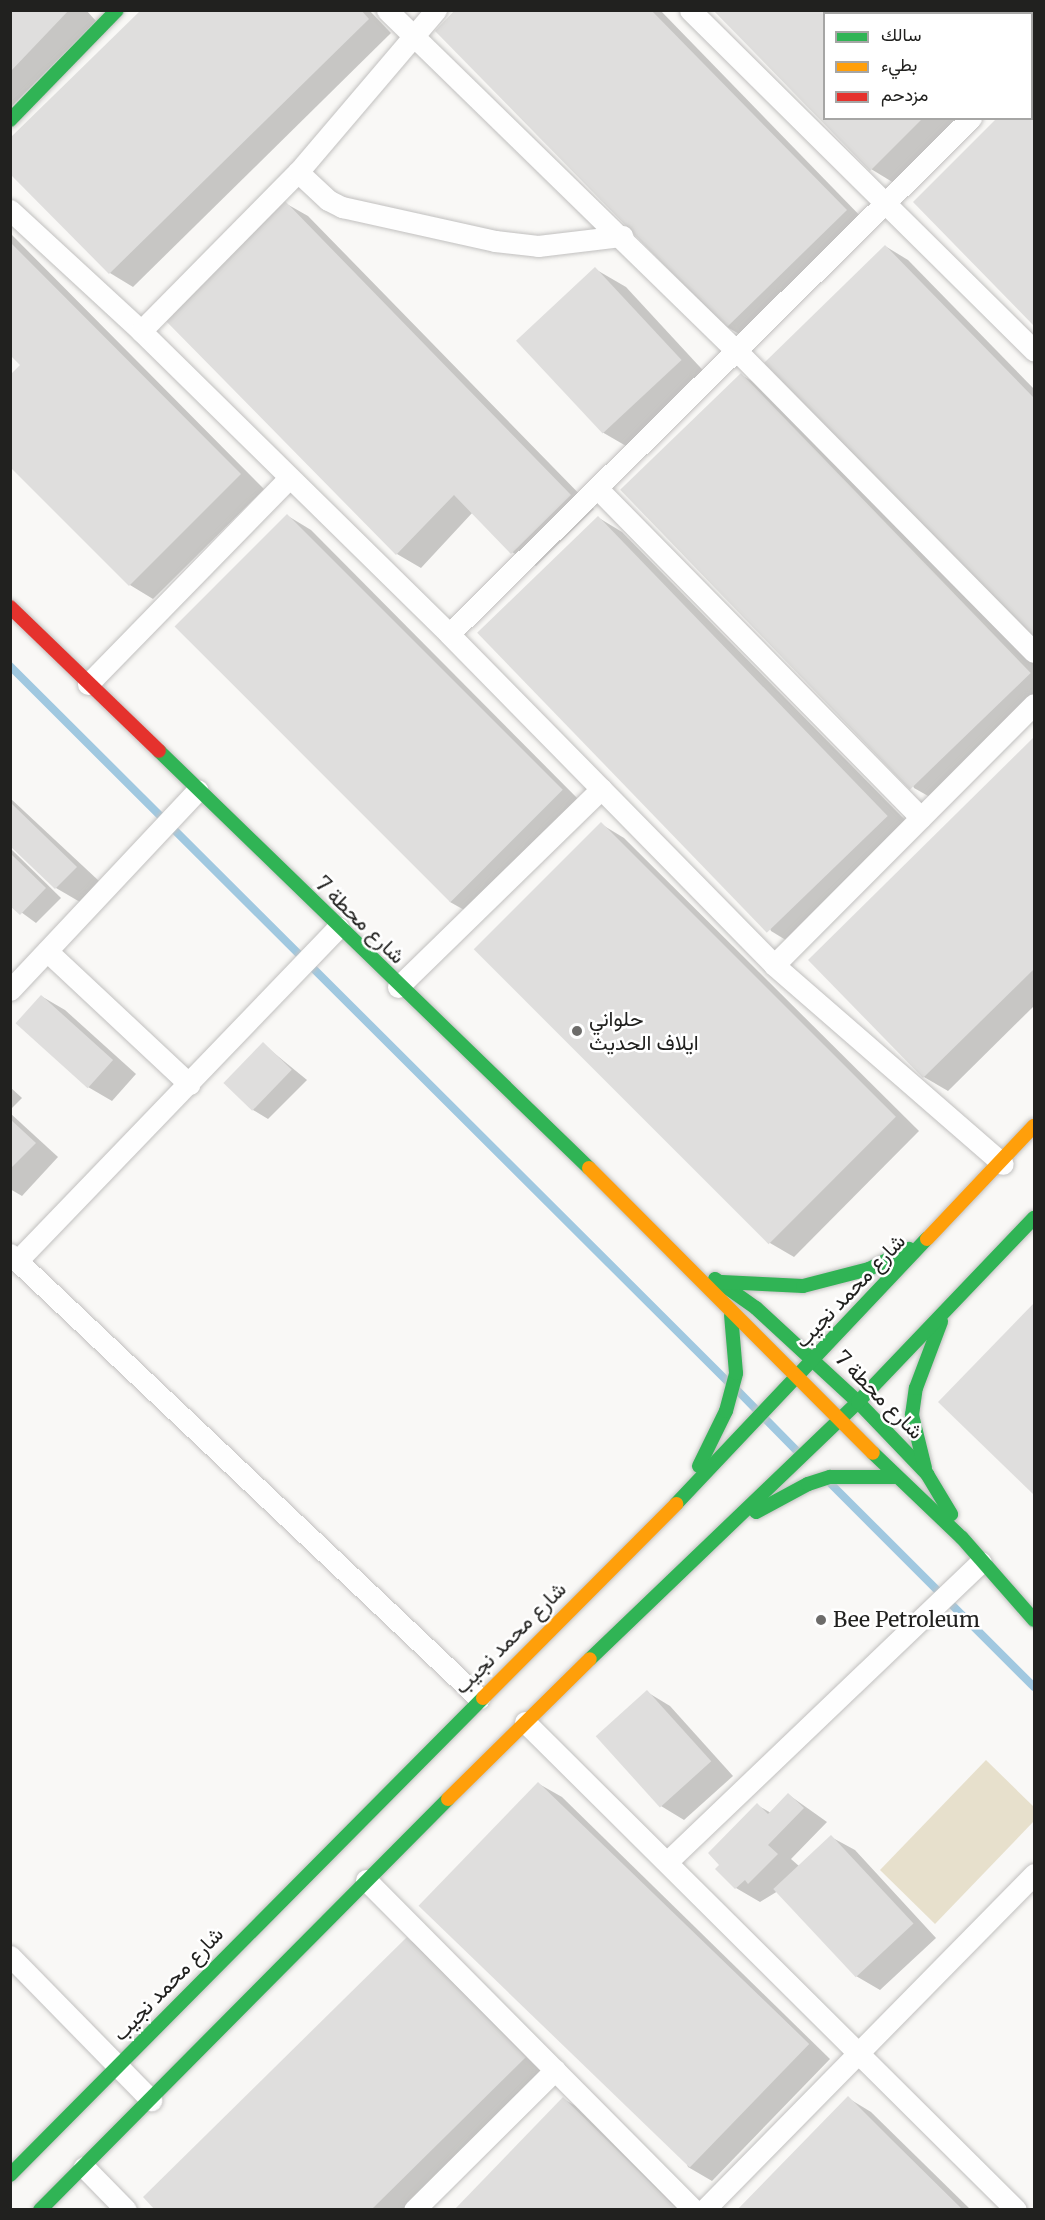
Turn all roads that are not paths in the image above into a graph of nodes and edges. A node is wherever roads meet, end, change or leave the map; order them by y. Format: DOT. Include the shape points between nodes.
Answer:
graph roads {
  1 [pos="387,10"];
  2 [pos="436,10"];
  3 [pos="690,10"];
  4 [pos="110,13"];
  5 [pos="411,37"];
  6 [pos="10,120"];
  7 [pos="969,120"];
  8 [pos="298,171"];
  9 [pos="887,201"];
  10 [pos="10,210"];
  11 [pos="622,236"];
  12 [pos="141,330"];
  13 [pos="736,350"];
  14 [pos="1035,350"];
  15 [pos="288,479"];
  16 [pos="597,488"];
  17 [pos="11,609"];
  18 [pos="449,634"];
  19 [pos="1035,651"];
  20 [pos="88,684"];
  21 [pos="1035,704"];
  22 [pos="601,789"];
  23 [pos="198,790"];
  24 [pos="921,818"];
  25 [pos="338,928"];
  26 [pos="47,951"];
  27 [pos="774,965"];
  28 [pos="398,987"];
  29 [pos="10,990"];
  30 [pos="189,1084"];
  31 [pos="1035,1126"];
  32 [pos="1003,1164"];
  33 [pos="1034,1221"];
  34 [pos="928,1239"];
  35 [pos="14,1257"];
  36 [pos="684,1260"];
  37 [pos="720,1282"];
  38 [pos="945,1309"];
  39 [pos="731,1315"];
  40 [pos="813,1360"];
  41 [pos="795,1379"];
  42 [pos="858,1402"];
  43 [pos="839,1420"];
  44 [pos="927,1474"];
  45 [pos="897,1477"];
  46 [pos="687,1492"];
  47 [pos="723,1532"];
  48 [pos="962,1538"];
  49 [pos="981,1562"];
  50 [pos="1035,1620"];
  51 [pos="479,1698"];
  52 [pos="525,1722"];
  53 [pos="667,1863"];
  54 [pos="1035,1874"];
  55 [pos="366,1880"];
  56 [pos="10,1956"];
  57 [pos="858,2053"];
  58 [pos="118,2066"];
  59 [pos="555,2070"];
  60 [pos="151,2100"];
  61 [pos="84,2167"];
  62 [pos="10,2175"];
  63 [pos="40,2210"];
  64 [pos="126,2210"];
  65 [pos="414,2210"];
  66 [pos="694,2210"];
  67 [pos="704,2210"];
  68 [pos="1016,2210"];
  1 -- 5 [label="street"];
  2 -- 5 [label="street"];
  3 -- 9 [label="street"];
  4 -- 6 [label="main road"];
  5 -- 8 [label="street"];
  5 -- 11 [label="street"];
  7 -- 9 [label="street"];
  8 -- 11 [label="street" via="328,200 342,207 495,241 538,246"];
  8 -- 12 [label="street"];
  9 -- 13 [label="street"];
  9 -- 14 [label="street"];
  10 -- 12 [label="street"];
  11 -- 13 [label="street"];
  12 -- 15 [label="street"];
  13 -- 16 [label="street"];
  13 -- 19 [label="street"];
  15 -- 18 [label="street"];
  15 -- 20 [label="street"];
  16 -- 18 [label="street"];
  16 -- 24 [label="street"];
  17 -- 20 [label="main road, شارع محطة 7"];
  18 -- 22 [label="street"];
  20 -- 23 [label="main road, شارع محطة 7"];
  21 -- 24 [label="street"];
  22 -- 27 [label="street"];
  22 -- 28 [label="street"];
  23 -- 25 [label="main road, شارع محطة 7"];
  23 -- 26 [label="street"];
  24 -- 27 [label="street"];
  25 -- 28 [label="main road, شارع محطة 7"];
  25 -- 30 [label="street"];
  26 -- 29 [label="street"];
  26 -- 30 [label="street"];
  27 -- 32 [label="street"];
  28 -- 36 [label="main road, شارع محطة 7"];
  30 -- 35 [label="street"];
  31 -- 32 [label="main road, شارع محمد نجيب"];
  32 -- 34 [label="main road, شارع محمد نجيب"];
  33 -- 38 [label="main road"];
  34 -- 37 [label="main road" via="869,1269 803,1287"];
  34 -- 40 [label="main road, شارع محمد نجيب"];
  35 -- 51 [label="street"];
  36 -- 37 [label="main road, شارع محطة 7"];
  36 -- 39 [label="main road, شارع محطة 7"];
  37 -- 40 [label="main road, شارع محطة 7"];
  38 -- 42 [label="main road"];
  38 -- 44 [label="main road" via="916,1388 912,1415"];
  39 -- 41 [label="main road, شارع محطة 7"];
  39 -- 46 [label="main road" via="737,1356 732,1389 726,1411"];
  40 -- 41 [label="main road, شارع محمد نجيب"];
  40 -- 42 [label="main road, شارع محطة 7"];
  41 -- 43 [label="main road, شارع محطة 7"];
  41 -- 46 [label="main road, شارع محمد نجيب"];
  42 -- 43 [label="main road"];
  42 -- 44 [label="main road, شارع محطة 7"];
  43 -- 45 [label="main road, شارع محطة 7"];
  43 -- 47 [label="main road"];
  44 -- 48 [label="main road, شارع محطة 7"];
  45 -- 47 [label="main road" via="830,1477 808,1484"];
  45 -- 48 [label="main road, شارع محطة 7"];
  46 -- 51 [label="main road, شارع محمد نجيب"];
  47 -- 52 [label="main road"];
  48 -- 49 [label="main road, شارع محطة 7"];
  49 -- 50 [label="main road, شارع محطة 7"];
  49 -- 53 [label="street"];
  51 -- 58 [label="main road, شارع محمد نجيب"];
  52 -- 53 [label="street"];
  52 -- 55 [label="main road"];
  53 -- 57 [label="street"];
  54 -- 57 [label="street"];
  55 -- 59 [label="street"];
  55 -- 60 [label="main road"];
  56 -- 58 [label="street"];
  57 -- 67 [label="street"];
  57 -- 68 [label="street"];
  58 -- 60 [label="street"];
  58 -- 62 [label="main road, شارع محمد نجيب"];
  59 -- 65 [label="street"];
  59 -- 66 [label="street"];
  60 -- 61 [label="main road"];
  61 -- 63 [label="main road"];
  61 -- 64 [label="street"];
}
